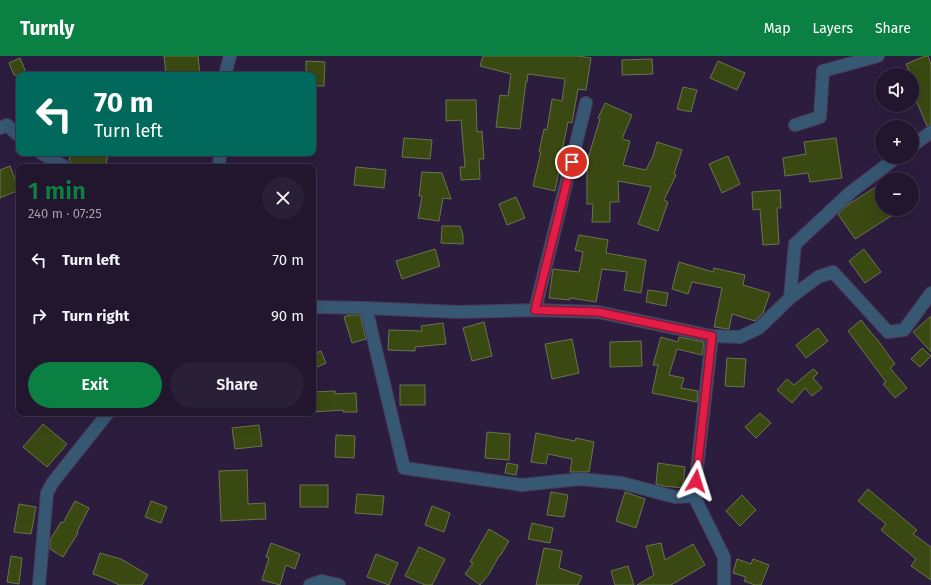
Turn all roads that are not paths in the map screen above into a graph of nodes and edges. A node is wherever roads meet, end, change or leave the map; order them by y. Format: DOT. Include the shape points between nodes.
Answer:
graph roads {
  1 [pos="230,56"];
  2 [pos="878,56"];
  3 [pos="226,72"];
  4 [pos="586,103"];
  5 [pos="795,125"];
  6 [pos="0,128"];
  7 [pos="931,132"];
  8 [pos="16,133"];
  9 [pos="919,141"];
  10 [pos="46,156"];
  11 [pos="60,164"];
  12 [pos="888,164"];
  13 [pos="931,293"];
  14 [pos="790,298"];
  15 [pos="316,307"];
  16 [pos="366,308"];
  17 [pos="535,310"];
  18 [pos="712,336"];
  19 [pos="106,416"];
  20 [pos="694,496"];
  21 [pos="39,585"];
  22 [pos="310,585"];
  23 [pos="339,585"];
  24 [pos="724,585"];
  1 -- 3 [label="street"];
  2 -- 5 [label="street" via="823,71 820,117"];
  4 -- 17 [label="street"];
  6 -- 8 [label="street" via="7,124"];
  7 -- 9 [label="street"];
  10 -- 11 [label="street"];
  12 -- 14 [label="street" via="850,192 795,244"];
  13 -- 14 [label="street" via="904,330 888,332 834,272 818,277"];
  14 -- 18 [label="street" via="759,328 740,337"];
  15 -- 16 [label="street"];
  16 -- 17 [label="street" via="457,312"];
  16 -- 20 [label="street" via="404,468 522,485 580,479 622,483 675,497"];
  17 -- 18 [label="street" via="598,312"];
  18 -- 20 [label="street"];
  19 -- 21 [label="street" via="47,493"];
  20 -- 24 [label="street" via="724,557"];
  22 -- 23 [label="street" via="322,580"];
}
